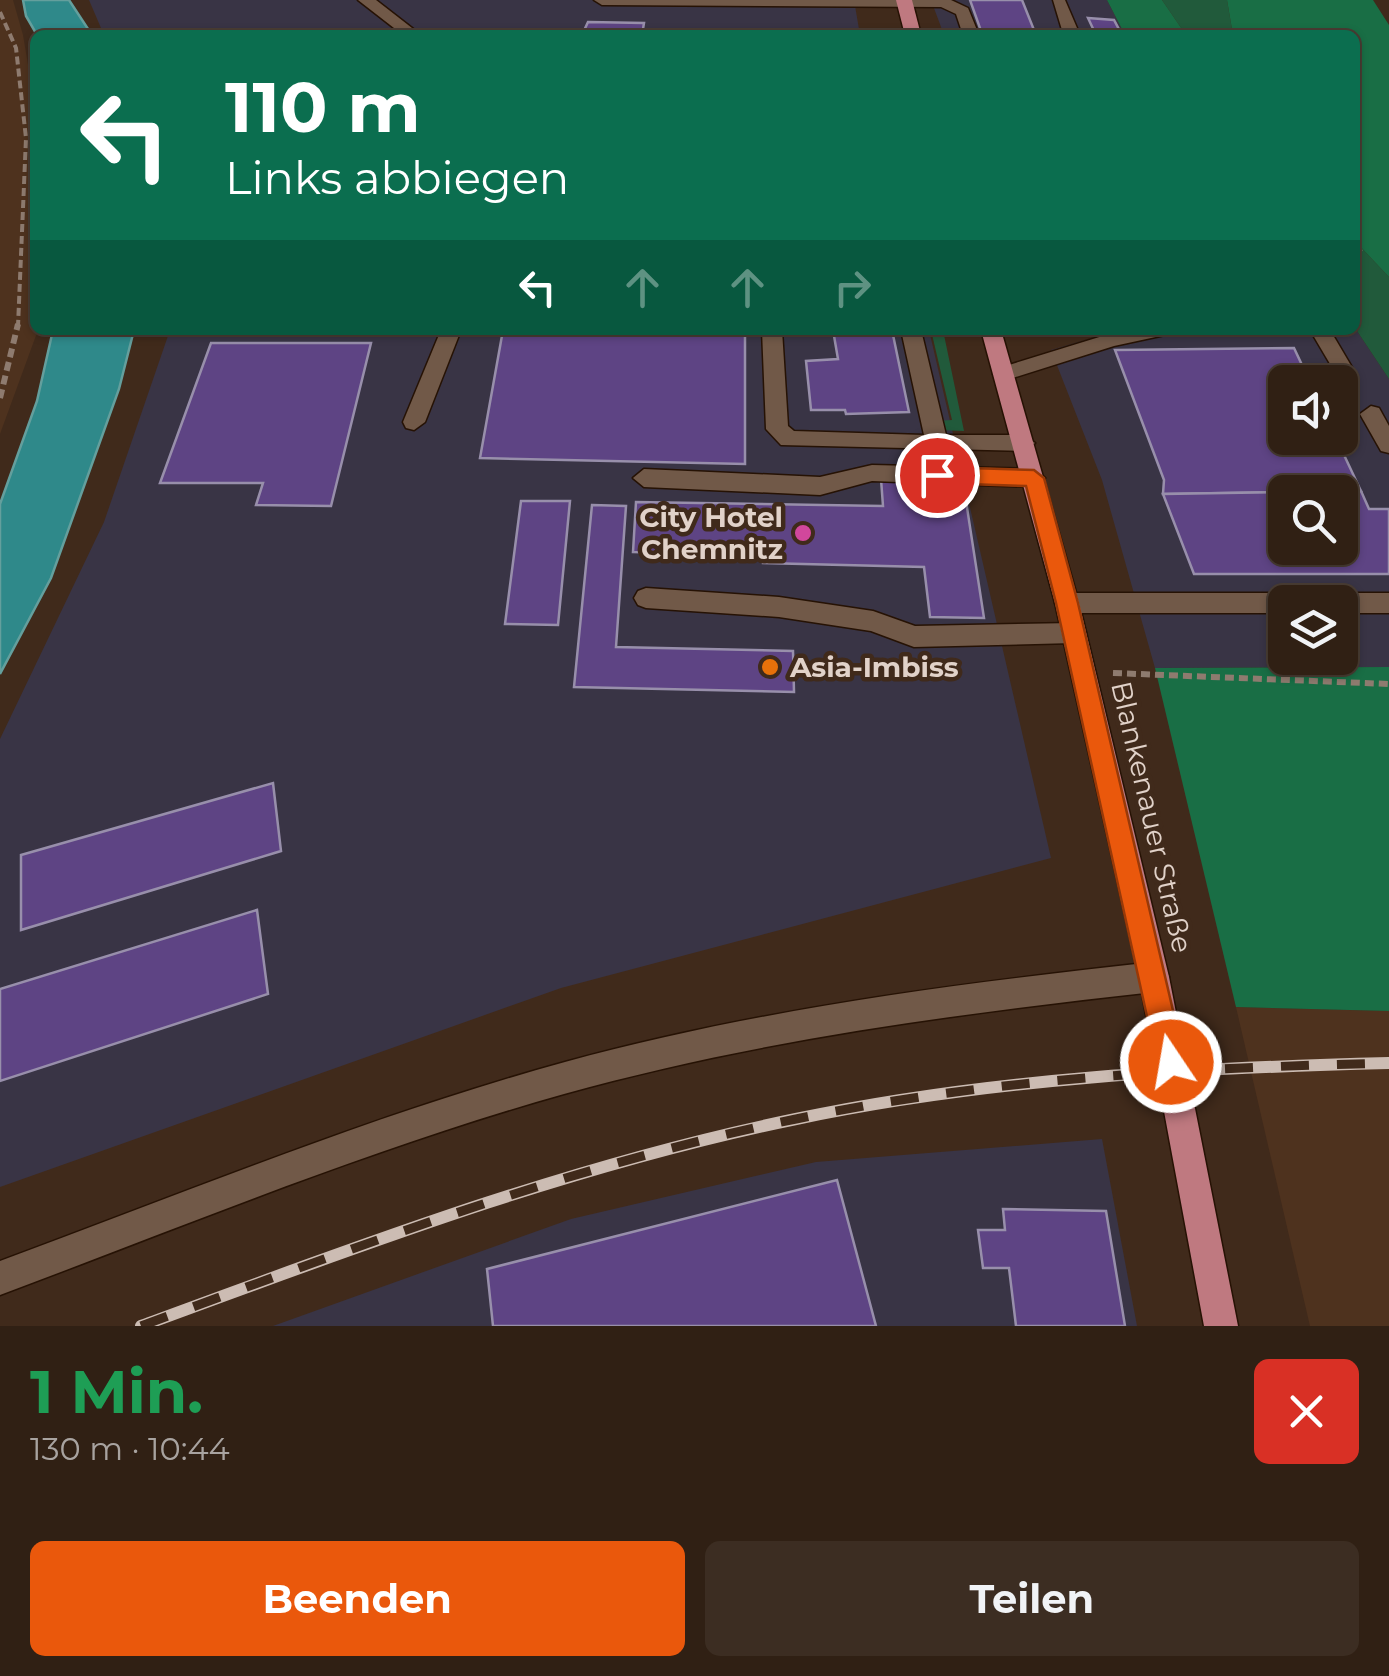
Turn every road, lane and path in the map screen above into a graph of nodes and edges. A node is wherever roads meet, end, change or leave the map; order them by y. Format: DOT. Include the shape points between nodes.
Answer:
graph roads {
  1 [pos="366,0"];
  2 [pos="602,0"];
  3 [pos="905,1"];
  4 [pos="1059,2"];
  5 [pos="0,12"];
  6 [pos="406,30"];
  7 [pos="912,30"];
  8 [pos="970,30"];
  9 [pos="1070,30"];
  10 [pos="449,335"];
  11 [pos="772,335"];
  12 [pos="912,335"];
  13 [pos="992,335"];
  14 [pos="1132,335"];
  15 [pos="1323,335"];
  16 [pos="1341,365"];
  17 [pos="1003,374"];
  18 [pos="0,398"];
  19 [pos="1371,414"];
  20 [pos="414,422"];
  21 [pos="937,442"];
  22 [pos="1024,442"];
  23 [pos="1389,445"];
  24 [pos="644,478"];
  25 [pos="1034,478"];
  26 [pos="646,598"];
  27 [pos="1067,603"];
  28 [pos="1268,603"];
  29 [pos="1358,603"];
  30 [pos="1389,603"];
  31 [pos="1074,633"];
  32 [pos="1082,672"];
  33 [pos="1389,684"];
  34 [pos="1154,977"];
  35 [pos="0,1278"];
  36 [pos="1220,1326"];
  1 -- 6 [label="lane"];
  2 -- 3 [label="lane"];
  3 -- 7 [label="main road"];
  3 -- 8 [label="lane" via="955,4"];
  4 -- 9 [label="lane"];
  5 -- 18 [label="path" via="16,48 26,138 16,344"];
  10 -- 20 [label="lane"];
  11 -- 21 [label="lane" via="777,430 789,438"];
  12 -- 21 [label="lane"];
  13 -- 17 [label="main road, Blankenauer Straße"];
  14 -- 17 [label="lane"];
  15 -- 16 [label="lane"];
  17 -- 22 [label="main road, Blankenauer Straße"];
  19 -- 23 [label="lane"];
  21 -- 22 [label="lane"];
  22 -- 25 [label="main road, Blankenauer Straße"];
  24 -- 25 [label="lane" via="820,486 872,473"];
  25 -- 27 [label="main road, Blankenauer Straße"];
  26 -- 31 [label="lane" via="872,620 914,637"];
  27 -- 28 [label="lane"];
  27 -- 31 [label="main road, Blankenauer Straße"];
  29 -- 30 [label="lane"];
  31 -- 32 [label="main road, Blankenauer Straße"];
  32 -- 33 [label="path"];
  32 -- 34 [label="main road, Blankenauer Straße"];
  34 -- 35 [label="lane" via="915,1005 642,1058 394,1134"];
  34 -- 36 [label="main road, Blankenauer Straße"];
}
